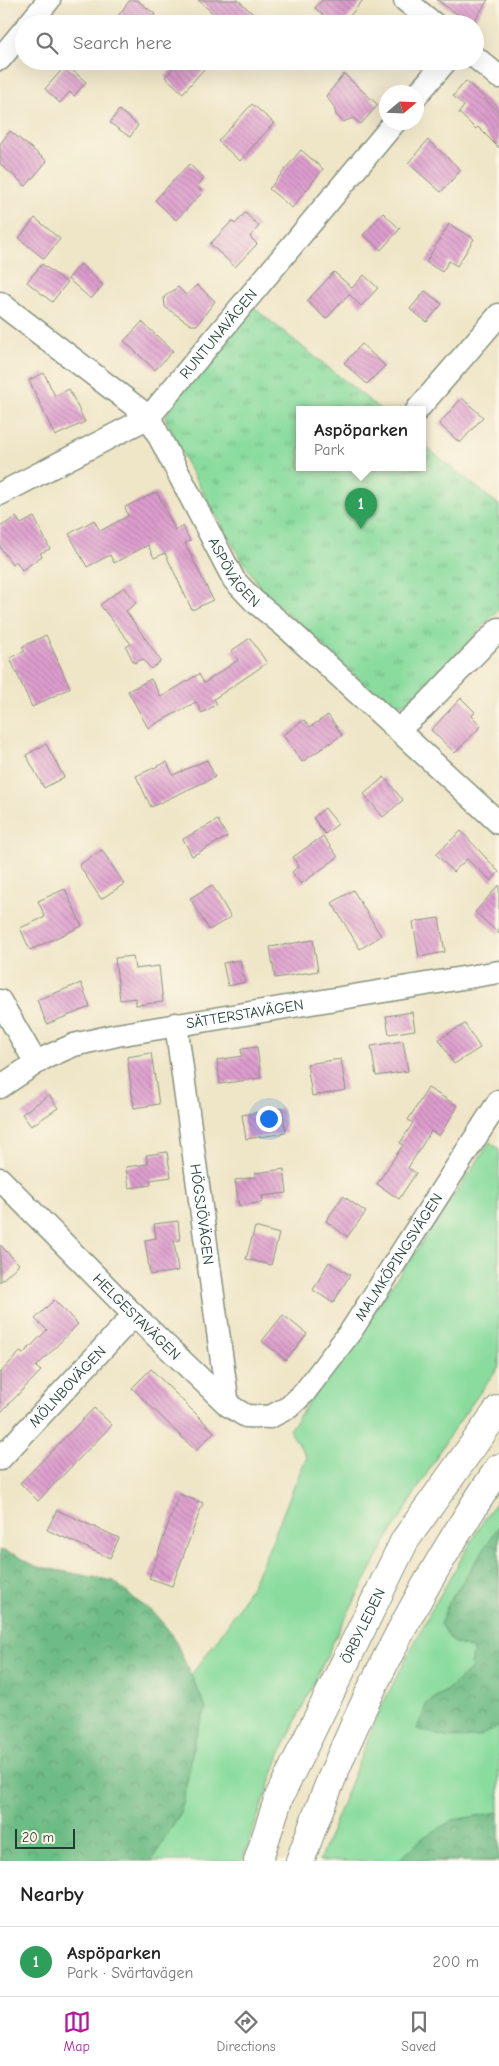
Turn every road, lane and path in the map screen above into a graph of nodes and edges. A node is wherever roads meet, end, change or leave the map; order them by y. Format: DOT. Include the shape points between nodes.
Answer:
graph roads {
  1 [pos="49,0"];
  2 [pos="405,0"];
  3 [pos="36,15"];
  4 [pos="423,15"];
  5 [pos="15,41"];
  6 [pos="0,59"];
  7 [pos="484,64"];
  8 [pos="438,70"];
  9 [pos="499,76"];
  10 [pos="424,87"];
  11 [pos="388,130"];
  12 [pos="0,303"];
  13 [pos="499,315"];
  14 [pos="420,406"];
  15 [pos="149,416"];
  16 [pos="0,494"];
  17 [pos="499,630"];
  18 [pos="398,730"];
  19 [pos="499,823"];
  20 [pos="499,972"];
  21 [pos="0,1001"];
  22 [pos="176,1024"];
  23 [pos="36,1063"];
  24 [pos="0,1087"];
  25 [pos="499,1101"];
  26 [pos="0,1180"];
  27 [pos="134,1316"];
  28 [pos="228,1404"];
  29 [pos="288,1407"];
  30 [pos="499,1409"];
  31 [pos="0,1459"];
  32 [pos="499,1468"];
  33 [pos="258,1861"];
  34 [pos="300,1861"];
  1 -- 3 [label="street"];
  2 -- 4 [label="street"];
  5 -- 6 [label="street"];
  7 -- 9 [label="street"];
  8 -- 10 [label="street"];
  11 -- 15 [label="street, RUNTUNAVÄGEN"];
  12 -- 15 [label="street, ASPÖVÄGEN"];
  13 -- 14 [label="street"];
  15 -- 16 [label="street, RUNTUNAVÄGEN"];
  15 -- 18 [label="street, ASPÖVÄGEN" via="234,580"];
  17 -- 18 [label="street"];
  18 -- 19 [label="street, ASPÖVÄGEN"];
  20 -- 22 [label="street, SÄTTERSTAVÄGEN"];
  21 -- 23 [label="street"];
  22 -- 23 [label="street, SÄTTERSTAVÄGEN" via="74,1045"];
  22 -- 28 [label="street, HÖGSJÖVÄGEN"];
  23 -- 24 [label="street, SÄTTERSTAVÄGEN"];
  25 -- 29 [label="street, MALMKÖPINGSVÄGEN" via="351,1331 304,1393"];
  26 -- 27 [label="street, HELGESTAVÄGEN"];
  27 -- 28 [label="street, HELGESTAVÄGEN"];
  27 -- 31 [label="street, MÖLNBOVÄGEN"];
  28 -- 29 [label="street, HELGESTAVÄGEN" via="246,1416 270,1417"];
  30 -- 33 [label="main road, ÖRBYLEDEN" via="405,1540 279,1797"];
  32 -- 34 [label="main road" via="465,1518 407,1618 355,1723"];
}
